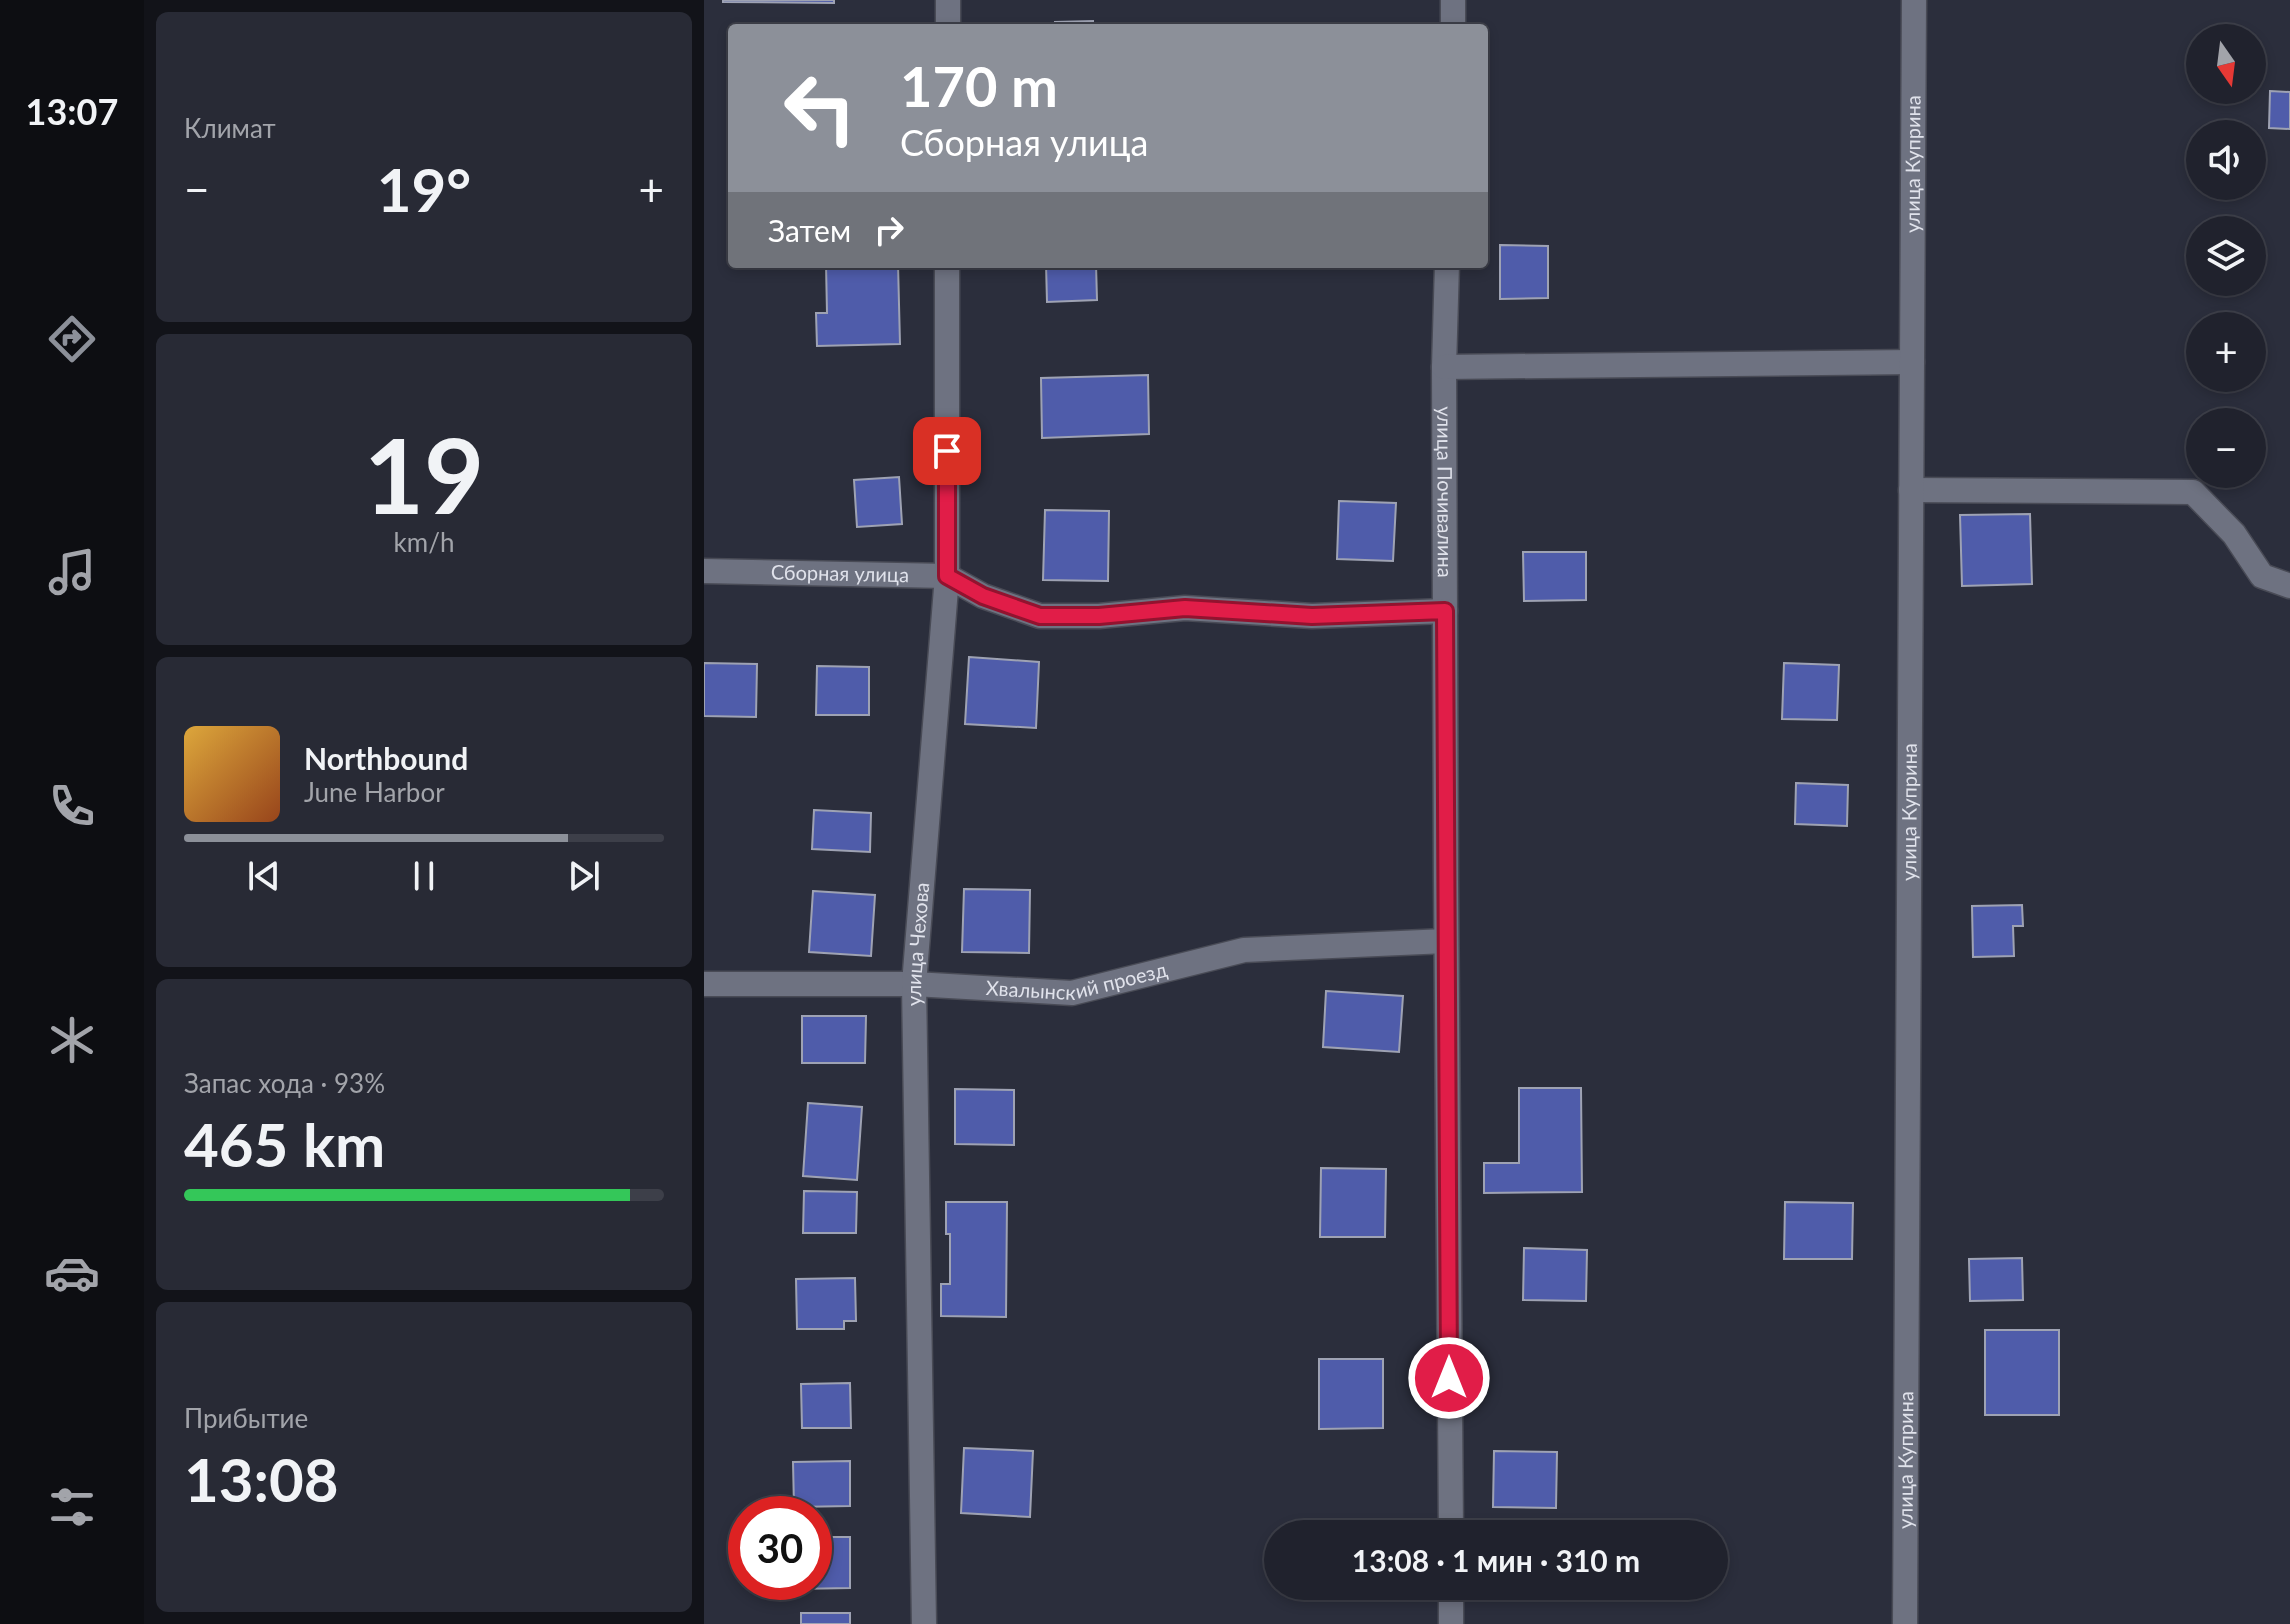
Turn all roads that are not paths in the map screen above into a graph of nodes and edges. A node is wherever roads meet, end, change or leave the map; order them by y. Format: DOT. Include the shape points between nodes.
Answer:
graph roads {
  1 [pos="948,0"];
  2 [pos="1453,0"];
  3 [pos="1914,0"];
  4 [pos="948,24"];
  5 [pos="1453,24"];
  6 [pos="947,268"];
  7 [pos="1447,268"];
  8 [pos="1912,362"];
  9 [pos="1444,367"];
  10 [pos="1911,490"];
  11 [pos="704,571"];
  12 [pos="947,576"];
  13 [pos="2290,586"];
  14 [pos="1445,611"];
  15 [pos="1446,941"];
  16 [pos="704,984"];
  17 [pos="914,984"];
  18 [pos="1451,1520"];
  19 [pos="1451,1600"];
  20 [pos="924,1624"];
  21 [pos="1451,1624"];
  22 [pos="1905,1624"];
  1 -- 4 [label="street"];
  2 -- 5 [label="street"];
  3 -- 8 [label="street, улица Куприна"];
  6 -- 12 [label="street, улица Чехова"];
  7 -- 9 [label="street, улица Почивалина"];
  8 -- 9 [label="street"];
  8 -- 10 [label="street, улица Куприна"];
  9 -- 14 [label="street, улица Почивалина"];
  10 -- 13 [label="street" via="2193,492 2234,534 2262,576"];
  10 -- 22 [label="street, улица Куприна"];
  11 -- 12 [label="street, Сборная улица"];
  12 -- 14 [label="street, Сборная улица" via="983,596 1040,616 1185,608 1312,616"];
  12 -- 17 [label="street, улица Чехова"];
  14 -- 15 [label="street, улица Почивалина"];
  15 -- 17 [label="street, Хвалынский проезд" via="1244,950 1072,993"];
  15 -- 18 [label="street, улица Почивалина"];
  16 -- 17 [label="street, Хвалынский проезд"];
  17 -- 20 [label="street, улица Чехова"];
  19 -- 21 [label="street"];
}
